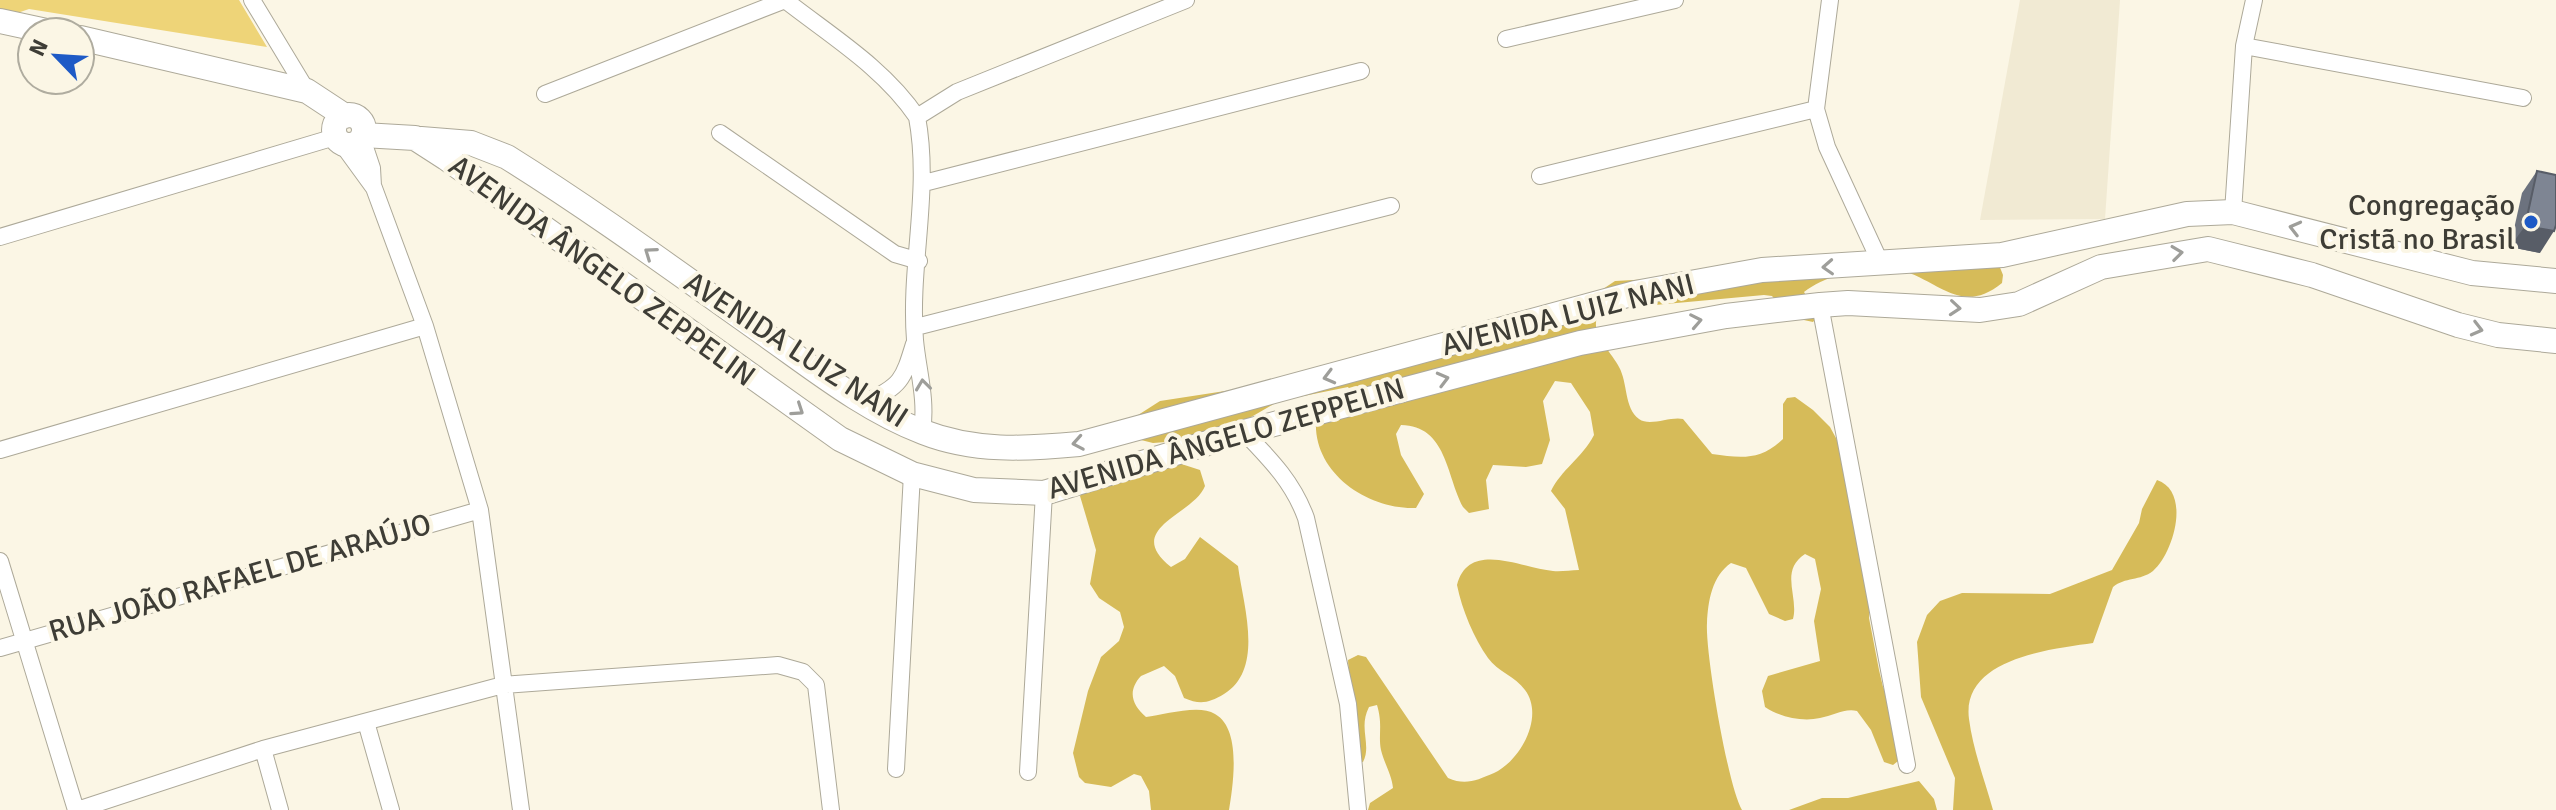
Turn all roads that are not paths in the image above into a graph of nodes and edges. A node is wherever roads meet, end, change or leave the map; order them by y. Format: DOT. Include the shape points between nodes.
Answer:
graph roads {
  1 [pos="252,0"];
  2 [pos="785,0"];
  3 [pos="1186,0"];
  4 [pos="1675,0"];
  5 [pos="1830,0"];
  6 [pos="2254,0"];
  7 [pos="1506,39"];
  8 [pos="96,42"];
  9 [pos="2244,46"];
  10 [pos="1361,71"];
  11 [pos="545,94"];
  12 [pos="312,95"];
  13 [pos="2523,98"];
  14 [pos="1816,109"];
  15 [pos="917,117"];
  16 [pos="349,132"];
  17 [pos="720,133"];
  18 [pos="404,137"];
  19 [pos="1540,176"];
  20 [pos="924,183"];
  21 [pos="1391,206"];
  22 [pos="2233,212"];
  23 [pos="2098,231"];
  24 [pos="0,237"];
  25 [pos="919,261"];
  26 [pos="1881,264"];
  27 [pos="2101,267"];
  28 [pos="2556,281"];
  29 [pos="1820,305"];
  30 [pos="425,326"];
  31 [pos="916,333"];
  32 [pos="2556,341"];
  33 [pos="866,402"];
  34 [pos="922,432"];
  35 [pos="1244,432"];
  36 [pos="0,450"];
  37 [pos="912,474"];
  38 [pos="1044,493"];
  39 [pos="480,510"];
  40 [pos="0,561"];
  41 [pos="22,641"];
  42 [pos="0,648"];
  43 [pos="503,685"];
  44 [pos="366,722"];
  45 [pos="263,749"];
  46 [pos="1907,765"];
  47 [pos="896,769"];
  48 [pos="1028,772"];
  49 [pos="525,808"];
  50 [pos="76,810"];
  51 [pos="280,810"];
  52 [pos="391,810"];
  53 [pos="831,810"];
  54 [pos="1358,810"];
  1 -- 12 [label="street"];
  2 -- 11 [label="street"];
  2 -- 15 [label="street" via="881,74"];
  3 -- 15 [label="street" via="957,92"];
  4 -- 7 [label="street"];
  5 -- 14 [label="street"];
  6 -- 9 [label="street"];
  8 -- 12 [label="street"];
  9 -- 13 [label="street"];
  9 -- 22 [label="street"];
  10 -- 20 [label="street"];
  12 -- 16 [label="street"];
  14 -- 19 [label="street"];
  14 -- 26 [label="street" via="1827,147"];
  15 -- 20 [label="street"];
  16 -- 18 [label="street"];
  16 -- 24 [label="street"];
  16 -- 30 [label="street"];
  17 -- 25 [label="street" via="895,254"];
  33 -- 18 [label="street, AVENIDA LUIZ NANI, one-way" via="507,157 471,143"];
  18 -- 37 [label="street, AVENIDA ÂNGELO ZEPPELIN, one-way" via="840,439"];
  20 -- 25 [label="street"];
  21 -- 31 [label="street"];
  22 -- 23 [label="street" via="2187,214"];
  28 -- 22 [label="street, one-way" via="2472,273"];
  23 -- 26 [label="street, AVENIDA LUIZ NANI" via="2002,255"];
  23 -- 27 [label="street"];
  25 -- 31 [label="street"];
  26 -- 34 [label="street, AVENIDA LUIZ NANI, one-way" via="1762,270 1635,293 1079,444 1014,450"];
  29 -- 27 [label="street, AVENIDA ÂNGELO ZEPPELIN, one-way" via="1980,310 2019,304"];
  27 -- 32 [label="street, AVENIDA ÂNGELO ZEPPELIN, one-way" via="2208,249 2312,275 2458,325"];
  35 -- 29 [label="street, AVENIDA ÂNGELO ZEPPELIN, one-way" via="1580,343"];
  29 -- 46 [label="street"];
  30 -- 36 [label="street"];
  30 -- 39 [label="street"];
  31 -- 33 [label="street" via="900,382"];
  34 -- 31 [label="street, one-way" via="925,408"];
  33 -- 34 [label="street, AVENIDA LUIZ NANI"];
  35 -- 38 [label="street, AVENIDA ÂNGELO ZEPPELIN"];
  35 -- 54 [label="street" via="1297,493 1306,518 1348,704"];
  37 -- 38 [label="street, AVENIDA ÂNGELO ZEPPELIN" via="974,490"];
  37 -- 47 [label="street"];
  38 -- 48 [label="street"];
  39 -- 41 [label="street, RUA JOÃO RAFAEL DE ARAÚJO"];
  39 -- 43 [label="street"];
  40 -- 41 [label="street"];
  41 -- 42 [label="street, RUA JOÃO RAFAEL DE ARAÚJO"];
  41 -- 50 [label="street"];
  43 -- 44 [label="street"];
  43 -- 49 [label="street"];
  43 -- 53 [label="street" via="778,665 803,672 816,685"];
  44 -- 45 [label="street"];
  44 -- 52 [label="street"];
  45 -- 50 [label="street"];
  45 -- 51 [label="street"];
}
